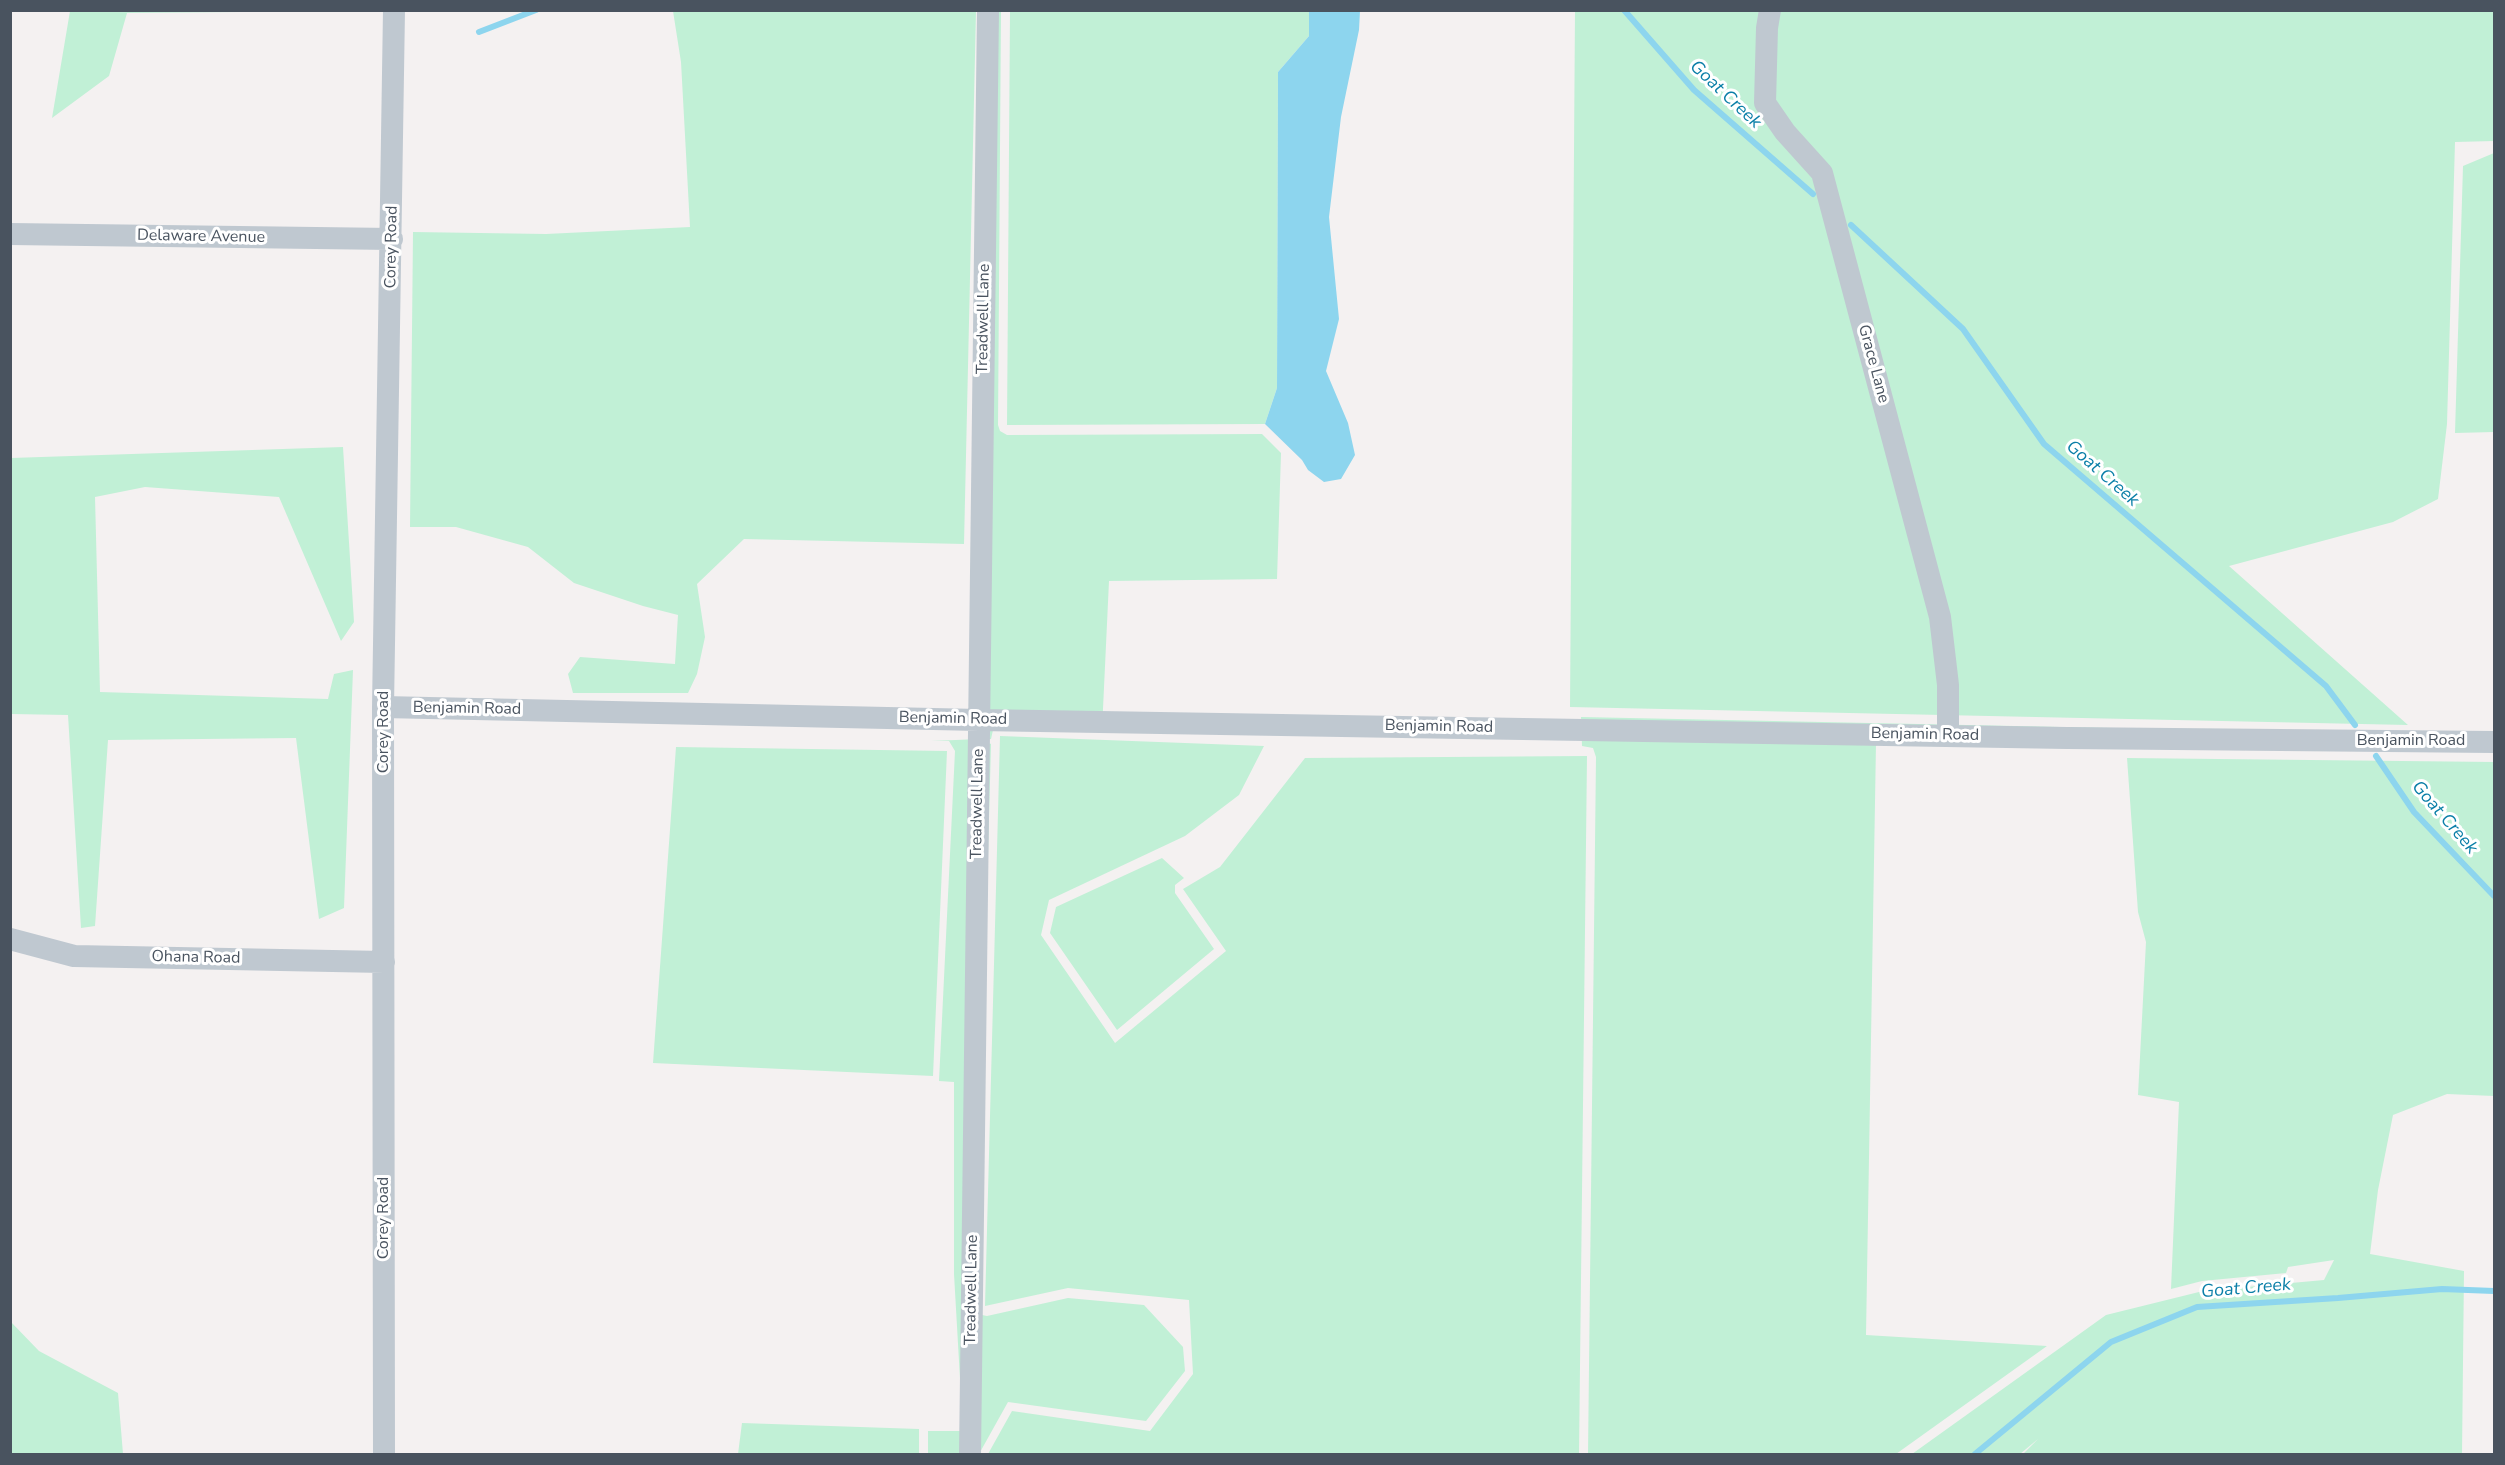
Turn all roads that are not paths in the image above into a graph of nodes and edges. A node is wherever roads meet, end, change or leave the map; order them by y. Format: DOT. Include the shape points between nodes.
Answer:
graph roads {
  1 [pos="394,10"];
  2 [pos="988,10"];
  3 [pos="1770,10"];
  4 [pos="10,234"];
  5 [pos="392,239"];
  6 [pos="383,707"];
  7 [pos="979,720"];
  8 [pos="1948,736"];
  9 [pos="2494,742"];
  10 [pos="10,939"];
  11 [pos="384,962"];
  12 [pos="384,1455"];
  13 [pos="970,1455"];
  1 -- 5 [label="street, Corey Road"];
  2 -- 7 [label="street, Treadwell Lane"];
  3 -- 8 [label="street, Grace Lane" via="1765,103 1822,173 1940,617 1948,685"];
  4 -- 5 [label="street, Delaware Avenue"];
  5 -- 6 [label="street, Corey Road"];
  6 -- 7 [label="street, Benjamin Road"];
  6 -- 11 [label="street, Corey Road"];
  7 -- 8 [label="street, Benjamin Road"];
  7 -- 13 [label="street, Treadwell Lane"];
  8 -- 9 [label="street, Benjamin Road"];
  10 -- 11 [label="street, Ohana Road" via="74,956"];
  11 -- 12 [label="street, Corey Road"];
}
